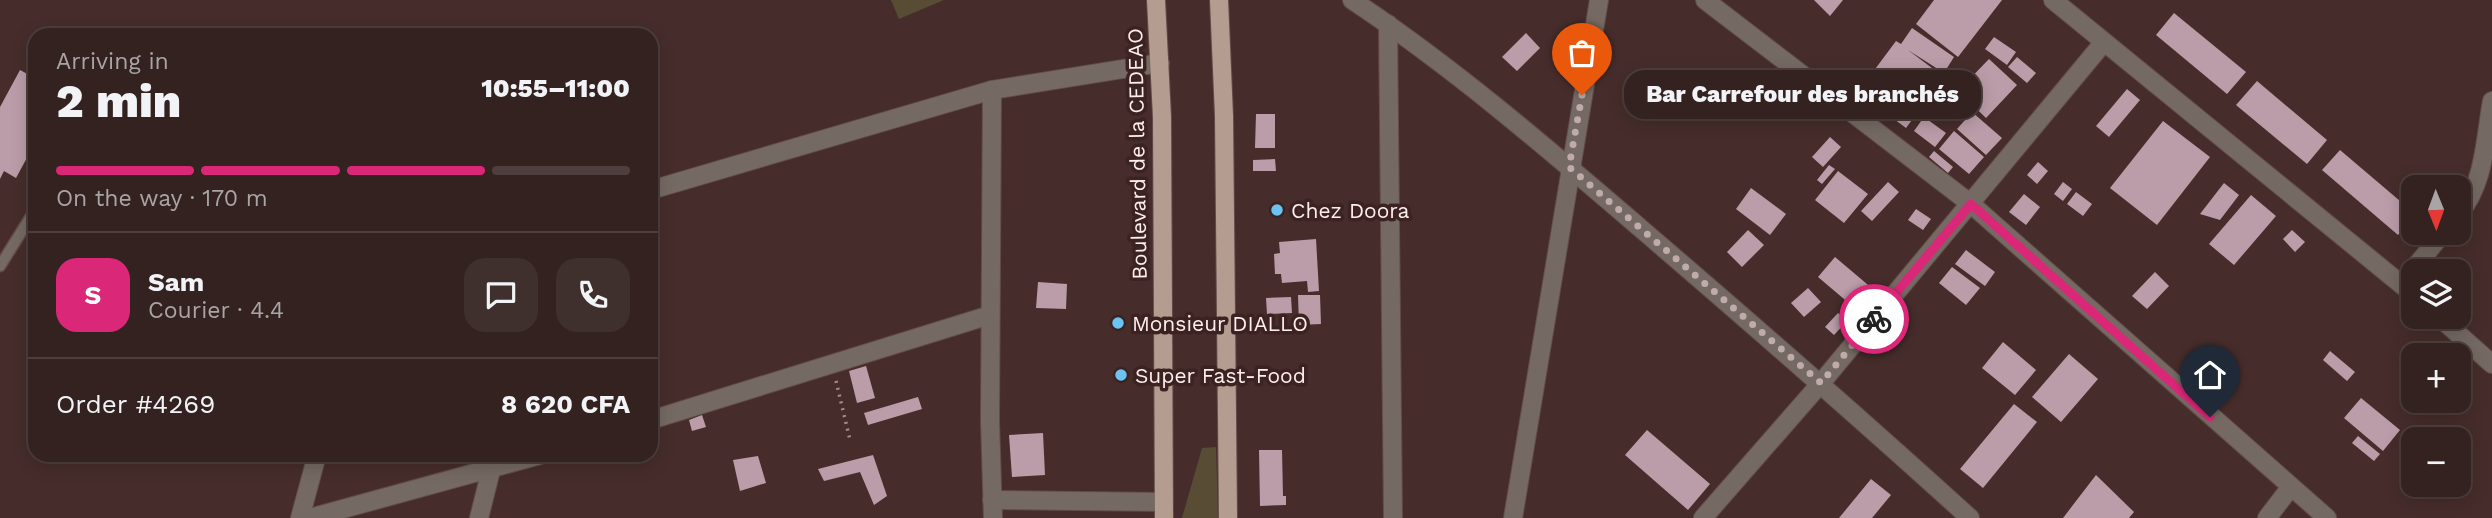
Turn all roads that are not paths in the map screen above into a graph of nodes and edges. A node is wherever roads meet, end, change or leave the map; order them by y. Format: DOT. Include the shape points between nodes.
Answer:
graph roads {
  1 [pos="1156,0"];
  2 [pos="1219,0"];
  3 [pos="1352,0"];
  4 [pos="1599,0"];
  5 [pos="1705,0"];
  6 [pos="2053,0"];
  7 [pos="1388,24"];
  8 [pos="2104,42"];
  9 [pos="1160,63"];
  10 [pos="992,90"];
  11 [pos="2492,101"];
  12 [pos="1569,167"];
  13 [pos="658,188"];
  14 [pos="2471,196"];
  15 [pos="1971,204"];
  16 [pos="28,221"];
  17 [pos="0,266"];
  18 [pos="2401,284"];
  19 [pos="990,315"];
  20 [pos="2453,329"];
  21 [pos="2492,364"];
  22 [pos="1821,383"];
  23 [pos="658,419"];
  24 [pos="315,462"];
  25 [pos="517,462"];
  26 [pos="491,470"];
  27 [pos="2290,488"];
  28 [pos="992,500"];
  29 [pos="1164,510"];
  30 [pos="300,518"];
  31 [pos="310,518"];
  32 [pos="479,518"];
  33 [pos="993,518"];
  34 [pos="1228,518"];
  35 [pos="1393,518"];
  36 [pos="1513,518"];
  37 [pos="1703,518"];
  38 [pos="1970,518"];
  39 [pos="2267,518"];
  40 [pos="2327,518"];
  1 -- 9 [label="main road, Boulevard de la CEDEAO"];
  2 -- 34 [label="main road"];
  3 -- 7 [label="street"];
  4 -- 12 [label="street"];
  5 -- 15 [label="street"];
  6 -- 8 [label="street"];
  7 -- 12 [label="street"];
  7 -- 35 [label="street"];
  8 -- 15 [label="street"];
  8 -- 18 [label="street"];
  9 -- 10 [label="street"];
  9 -- 29 [label="main road, Boulevard de la CEDEAO"];
  10 -- 13 [label="street"];
  10 -- 19 [label="street"];
  11 -- 14 [label="street" via="2479,178"];
  12 -- 22 [label="street"];
  12 -- 36 [label="street"];
  15 -- 22 [label="street"];
  15 -- 27 [label="street"];
  16 -- 17 [label="lane"];
  19 -- 23 [label="street"];
  19 -- 28 [label="street"];
  20 -- 21 [label="street"];
  22 -- 37 [label="street"];
  22 -- 38 [label="street"];
  24 -- 30 [label="street"];
  25 -- 26 [label="street"];
  26 -- 31 [label="street"];
  26 -- 32 [label="street"];
  27 -- 39 [label="street"];
  27 -- 40 [label="street"];
  28 -- 29 [label="street"];
  28 -- 33 [label="street"];
}
